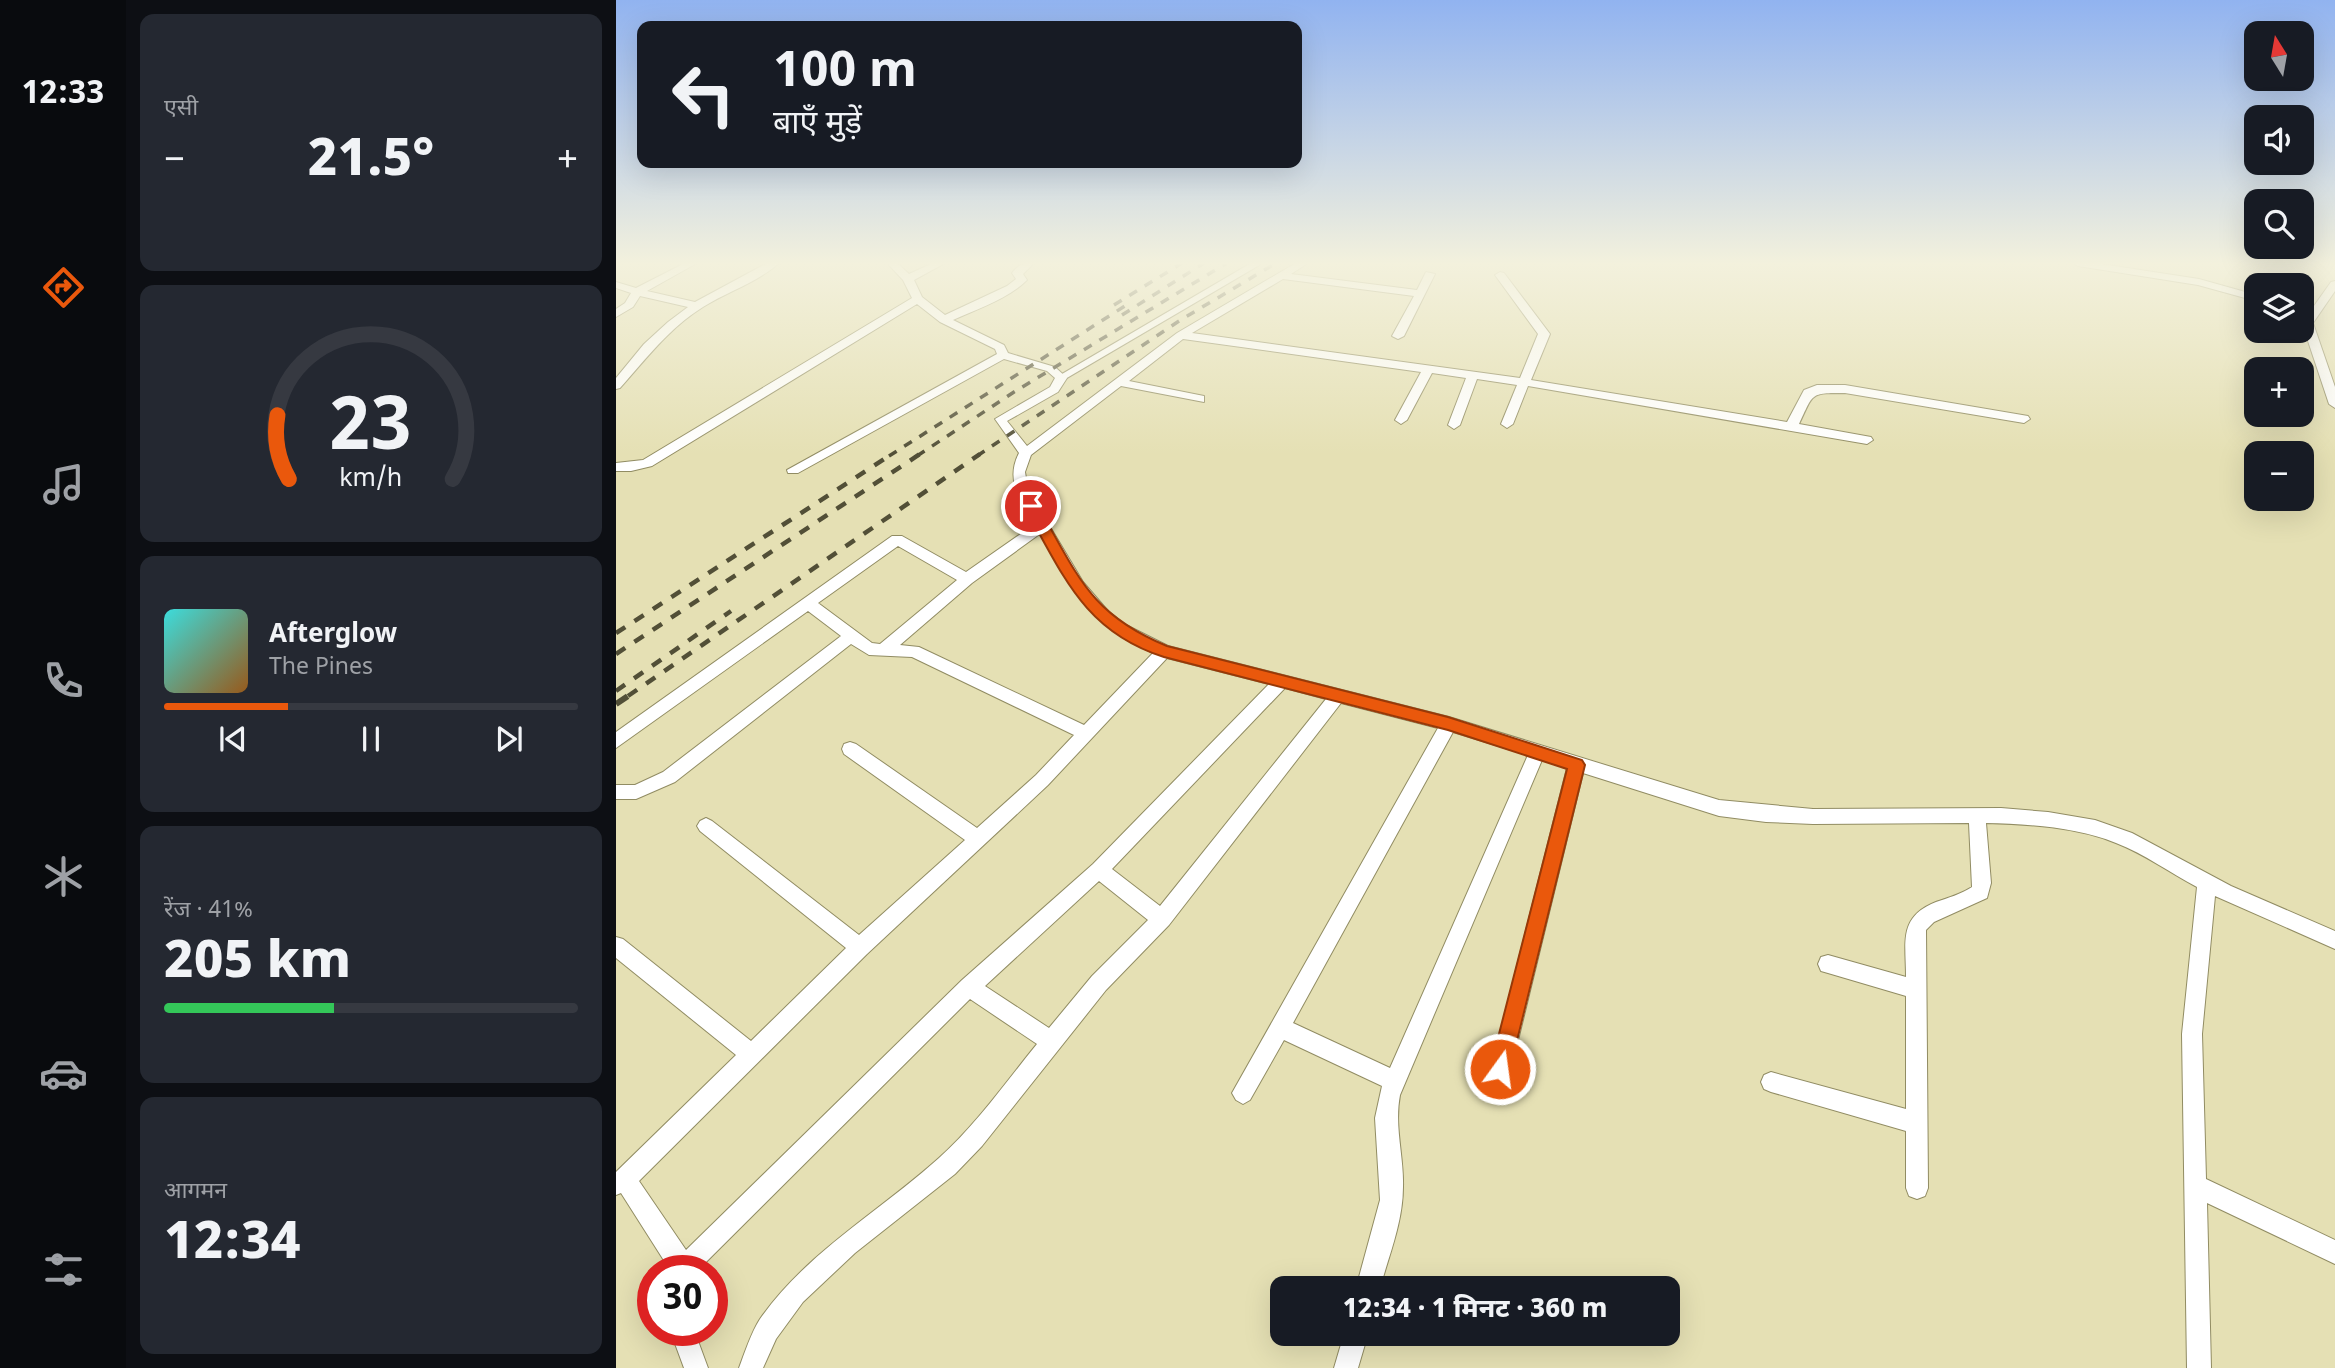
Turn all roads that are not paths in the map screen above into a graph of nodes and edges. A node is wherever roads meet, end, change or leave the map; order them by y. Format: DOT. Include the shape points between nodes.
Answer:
graph roads {
  1 [pos="670,327"];
  2 [pos="872,327"];
  3 [pos="959,327"];
  4 [pos="1148,327"];
  5 [pos="1195,327"];
  6 [pos="1402,327"];
  7 [pos="1539,327"];
  8 [pos="1181,335"];
  9 [pos="1398,335"];
  10 [pos="2313,343"];
  11 [pos="1003,355"];
  12 [pos="1428,369"];
  13 [pos="1473,374"];
  14 [pos="1060,378"];
  15 [pos="1118,382"];
  16 [pos="1523,382"];
  17 [pos="616,385"];
  18 [pos="1200,399"];
  19 [pos="2335,404"];
  20 [pos="2024,419"];
  21 [pos="1401,420"];
  22 [pos="1507,424"];
  23 [pos="1454,425"];
  24 [pos="1791,427"];
  25 [pos="1867,440"];
  26 [pos="1026,453"];
  27 [pos="637,466"];
  28 [pos="616,467"];
  29 [pos="793,470"];
  30 [pos="616,478"];
  31 [pos="1043,525"];
  32 [pos="967,579"];
  33 [pos="808,603"];
  34 [pos="851,636"];
  35 [pos="883,650"];
  36 [pos="1164,651"];
  37 [pos="1282,681"];
  38 [pos="1337,696"];
  39 [pos="1448,723"];
  40 [pos="1086,733"];
  41 [pos="616,741"];
  42 [pos="850,749"];
  43 [pos="1537,753"];
  44 [pos="1576,765"];
  45 [pos="616,792"];
  46 [pos="1977,815"];
  47 [pos="706,826"];
  48 [pos="978,839"];
  49 [pos="1099,870"];
  50 [pos="2207,884"];
  51 [pos="1162,919"];
  52 [pos="2335,940"];
  53 [pos="616,946"];
  54 [pos="860,947"];
  55 [pos="1828,964"];
  56 [pos="970,987"];
  57 [pos="1916,989"];
  58 [pos="1279,1027"];
  59 [pos="1052,1042"];
  60 [pos="751,1054"];
  61 [pos="1500,1069"];
  62 [pos="1395,1081"];
  63 [pos="1771,1082"];
  64 [pos="1242,1093"];
  65 [pos="1917,1123"];
  66 [pos="621,1182"];
  67 [pos="2194,1185"];
  68 [pos="1917,1188"];
  69 [pos="2335,1252"];
  70 [pos="673,1255"];
  71 [pos="697,1255"];
  72 [pos="1371,1276"];
  73 [pos="687,1346"];
  74 [pos="1352,1346"];
  75 [pos="696,1368"];
  76 [pos="751,1368"];
  77 [pos="1346,1368"];
  78 [pos="2199,1368"];
  1 -- 17 [label="street"];
  2 -- 27 [label="street"];
  3 -- 11 [label="street" via="1000,346"];
  4 -- 14 [label="lane"];
  5 -- 8 [label="street"];
  6 -- 9 [label="street"];
  7 -- 16 [label="street" via="1544,334"];
  8 -- 12 [label="street"];
  8 -- 15 [label="street"];
  10 -- 19 [label="street"];
  11 -- 14 [label="street" via="1051,369"];
  11 -- 29 [label="street"];
  12 -- 13 [label="street"];
  12 -- 21 [label="street"];
  13 -- 16 [label="street"];
  13 -- 23 [label="street"];
  14 -- 26 [label="street" via="1054,389 1001,419"];
  15 -- 18 [label="street"];
  15 -- 26 [label="street"];
  16 -- 22 [label="street"];
  16 -- 24 [label="street"];
  20 -- 24 [label="street" via="1827,388 1808,393"];
  24 -- 25 [label="street"];
  26 -- 31 [label="street" via="1017,470 1018,487"];
  27 -- 28 [label="street"];
  27 -- 30 [label="street"];
  31 -- 32 [label="street"];
  31 -- 36 [label="street" via="1083,596 1102,616 1132,638"];
  32 -- 33 [label="street" via="897,539"];
  32 -- 35 [label="street"];
  33 -- 34 [label="street"];
  33 -- 41 [label="street"];
  34 -- 35 [label="street" via="869,649"];
  34 -- 45 [label="street" via="669,777 636,792"];
  35 -- 40 [label="street" via="914,651"];
  36 -- 37 [label="street"];
  36 -- 40 [label="street"];
  37 -- 38 [label="street"];
  37 -- 49 [label="street"];
  38 -- 39 [label="street"];
  38 -- 51 [label="street"];
  39 -- 43 [label="street"];
  39 -- 58 [label="street"];
  40 -- 48 [label="street"];
  42 -- 48 [label="street"];
  43 -- 44 [label="street"];
  43 -- 62 [label="street"];
  44 -- 46 [label="street" via="1719,808 1764,816"];
  44 -- 61 [label="street"];
  46 -- 50 [label="street" via="2097,828 2139,843"];
  46 -- 57 [label="street" via="1980,892 1919,922"];
  47 -- 54 [label="street"];
  48 -- 54 [label="street"];
  49 -- 51 [label="street"];
  49 -- 56 [label="street"];
  50 -- 52 [label="street"];
  50 -- 67 [label="street" via="2192,1034"];
  51 -- 59 [label="street"];
  53 -- 60 [label="street"];
  54 -- 60 [label="street"];
  55 -- 57 [label="street"];
  56 -- 59 [label="street"];
  56 -- 71 [label="street"];
  57 -- 65 [label="street"];
  58 -- 62 [label="street"];
  58 -- 64 [label="street"];
  59 -- 76 [label="street" via="947,1166 847,1245 795,1294 767,1330"];
  60 -- 66 [label="street"];
  62 -- 72 [label="street" via="1385,1108 1391,1205"];
  63 -- 65 [label="street"];
  65 -- 68 [label="street"];
  66 -- 70 [label="street"];
  67 -- 69 [label="street"];
  67 -- 78 [label="street"];
  73 -- 75 [label="street"];
  74 -- 77 [label="street"];
}
